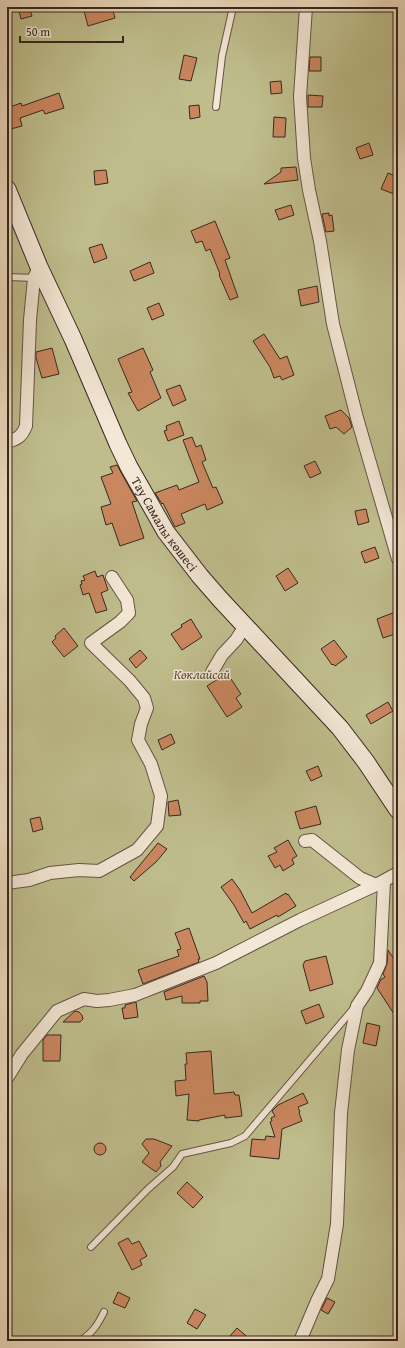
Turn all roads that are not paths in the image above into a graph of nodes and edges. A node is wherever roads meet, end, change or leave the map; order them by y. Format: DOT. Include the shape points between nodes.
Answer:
graph roads {
  1 [pos="233,7"];
  2 [pos="306,7"];
  3 [pos="216,107"];
  4 [pos="7,189"];
  5 [pos="39,274"];
  6 [pos="7,277"];
  7 [pos="7,442"];
  8 [pos="398,559"];
  9 [pos="112,577"];
  10 [pos="245,626"];
  11 [pos="212,672"];
  12 [pos="398,810"];
  13 [pos="305,841"];
  14 [pos="398,873"];
  15 [pos="7,883"];
  16 [pos="380,883"];
  17 [pos="357,1006"];
  18 [pos="7,1078"];
  19 [pos="91,1247"];
  20 [pos="104,1312"];
  21 [pos="80,1341"];
  22 [pos="300,1341"];
  1 -- 3 [label="lane" via="222,56"];
  2 -- 8 [label="street" via="300,97 309,190 333,324 356,418"];
  4 -- 5 [label="street, Тау Самалы көшесі"];
  5 -- 6 [label="lane"];
  5 -- 7 [label="street" via="30,320 26,426 22,435"];
  5 -- 10 [label="street, Тау Самалы көшесі" via="73,340 118,444 166,532 200,576"];
  9 -- 15 [label="street" via="127,600 129,613 91,642 144,698 147,708 138,740 161,796 156,826 137,850 99,871 50,873 29,880"];
  10 -- 11 [label="street"];
  10 -- 12 [label="street, Тау Самалы көшесі" via="340,728"];
  13 -- 16 [label="street" via="312,840 360,878"];
  14 -- 16 [label="street"];
  16 -- 17 [label="street" via="380,963"];
  16 -- 18 [label="street" via="216,963 135,995 97,1001 84,999 57,1011 22,1054"];
  17 -- 19 [label="lane" via="245,1136 231,1143 182,1154 173,1167"];
  17 -- 22 [label="street" via="348,1050 341,1113 337,1224 328,1279"];
  20 -- 21 [label="lane" via="96,1327"];
}
